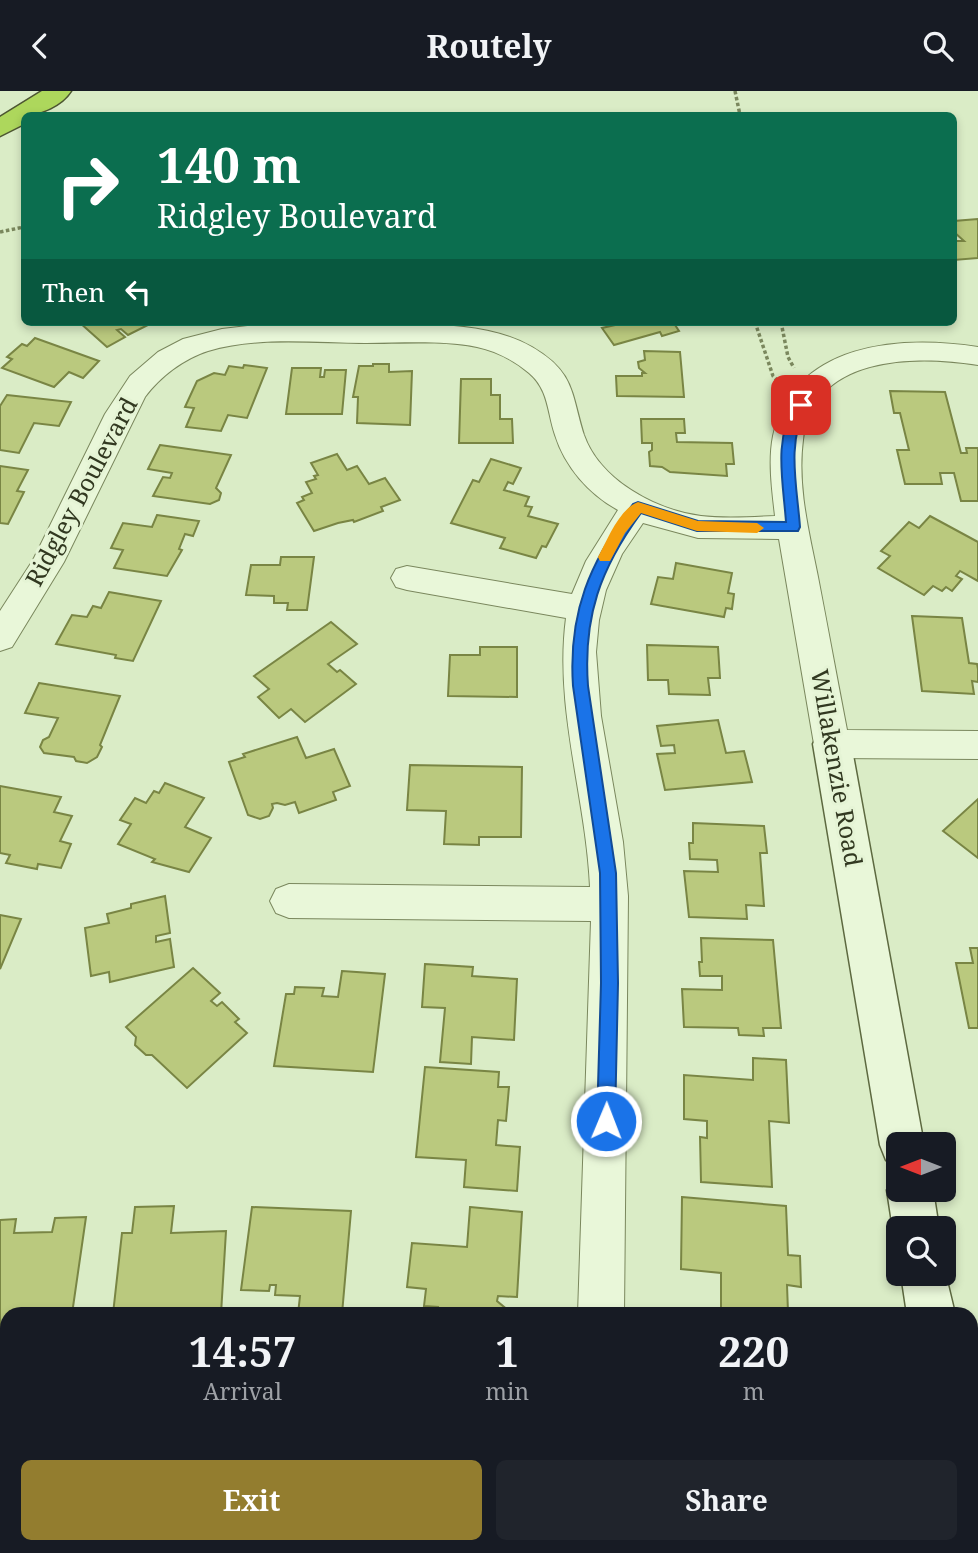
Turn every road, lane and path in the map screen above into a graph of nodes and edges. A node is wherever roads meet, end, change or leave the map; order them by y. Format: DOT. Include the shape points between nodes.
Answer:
graph roads {
  1 [pos="59,91"];
  2 [pos="735,91"];
  3 [pos="26,112"];
  4 [pos="739,112"];
  5 [pos="21,115"];
  6 [pos="0,128"];
  7 [pos="21,227"];
  8 [pos="0,232"];
  9 [pos="756,326"];
  10 [pos="782,326"];
  11 [pos="978,356"];
  12 [pos="804,399"];
  13 [pos="638,507"];
  14 [pos="793,527"];
  15 [pos="407,578"];
  16 [pos="584,609"];
  17 [pos="0,638"];
  18 [pos="832,744"];
  19 [pos="978,745"];
  20 [pos="289,901"];
  21 [pos="609,904"];
  22 [pos="900,1132"];
  23 [pos="926,1286"];
  24 [pos="601,1307"];
  25 [pos="930,1307"];
  1 -- 3 [label="highway"];
  2 -- 4 [label="path"];
  5 -- 6 [label="highway"];
  7 -- 8 [label="path"];
  9 -- 12 [label="path" via="773,376"];
  10 -- 12 [label="path"];
  11 -- 12 [label="street" via="919,349 876,356 829,374"];
  12 -- 14 [label="street, Willakenzie Road" via="792,420 787,453"];
  13 -- 14 [label="street, Ridgley Boulevard" via="697,526"];
  13 -- 16 [label="street" via="612,542"];
  13 -- 17 [label="street, Ridgley Boulevard" via="603,484 581,459 569,432 564,401 549,374 499,343 445,334 272,334 220,339 167,360 131,395 46,564"];
  14 -- 18 [label="street, Willakenzie Road"];
  15 -- 16 [label="street"];
  16 -- 21 [label="street" via="581,686"];
  18 -- 19 [label="street"];
  18 -- 22 [label="street, Willakenzie Road"];
  20 -- 21 [label="street"];
  21 -- 24 [label="street"];
  23 -- 25 [label="street"];
}
